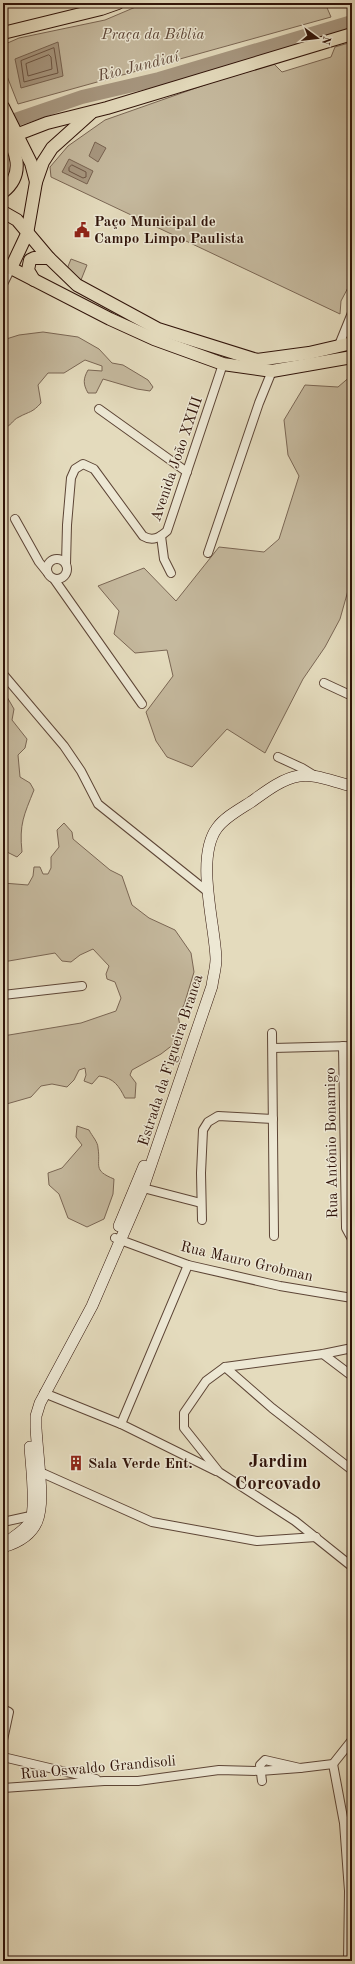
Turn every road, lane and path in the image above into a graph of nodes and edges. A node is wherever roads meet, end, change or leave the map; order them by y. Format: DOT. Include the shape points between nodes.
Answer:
graph roads {
  1 [pos="118,3"];
  2 [pos="3,33"];
  3 [pos="352,34"];
  4 [pos="4,108"];
  5 [pos="93,112"];
  6 [pos="10,133"];
  7 [pos="18,171"];
  8 [pos="36,182"];
  9 [pos="3,192"];
  10 [pos="3,212"];
  11 [pos="27,234"];
  12 [pos="49,258"];
  13 [pos="5,265"];
  14 [pos="34,280"];
  15 [pos="3,284"];
  16 [pos="352,313"];
  17 [pos="352,343"];
  18 [pos="339,345"];
  19 [pos="352,357"];
  20 [pos="335,359"];
  21 [pos="223,364"];
  22 [pos="272,371"];
  23 [pos="100,409"];
  24 [pos="187,472"];
  25 [pos="15,519"];
  26 [pos="161,536"];
  27 [pos="66,540"];
  28 [pos="208,553"];
  29 [pos="36,555"];
  30 [pos="54,560"];
  31 [pos="66,564"];
  32 [pos="47,572"];
  33 [pos="171,573"];
  34 [pos="54,579"];
  35 [pos="3,674"];
  36 [pos="324,683"];
  37 [pos="352,696"];
  38 [pos="142,704"];
  39 [pos="278,757"];
  40 [pos="316,777"];
  41 [pos="352,786"];
  42 [pos="208,892"];
  43 [pos="82,986"];
  44 [pos="3,995"];
  45 [pos="272,1033"];
  46 [pos="343,1046"];
  47 [pos="352,1046"];
  48 [pos="273,1048"];
  49 [pos="273,1119"];
  50 [pos="139,1188"];
  51 [pos="201,1203"];
  52 [pos="202,1220"];
  53 [pos="274,1236"];
  54 [pos="118,1239"];
  55 [pos="352,1239"];
  56 [pos="188,1265"];
  57 [pos="352,1298"];
  58 [pos="352,1348"];
  59 [pos="340,1350"];
  60 [pos="323,1354"];
  61 [pos="224,1367"];
  62 [pos="343,1369"];
  63 [pos="352,1376"];
  64 [pos="44,1393"];
  65 [pos="121,1424"];
  66 [pos="352,1470"];
  67 [pos="40,1472"];
  68 [pos="219,1472"];
  69 [pos="36,1515"];
  70 [pos="3,1522"];
  71 [pos="316,1537"];
  72 [pos="3,1547"];
  73 [pos="350,1565"];
  74 [pos="3,1709"];
  75 [pos="3,1740"];
  76 [pos="352,1740"];
  77 [pos="3,1758"];
  78 [pos="333,1764"];
  79 [pos="300,1768"];
  80 [pos="260,1771"];
  81 [pos="104,1781"];
  82 [pos="262,1781"];
  83 [pos="3,1788"];
  84 [pos="348,1961"];
  1 -- 2 [label="main road"];
  3 -- 5 [label="main road"];
  4 -- 6 [label="main road"];
  5 -- 6 [label="main road"];
  5 -- 8 [label="main road" via="52,148 43,162"];
  6 -- 7 [label="main road"];
  6 -- 8 [label="main road" via="30,163"];
  7 -- 8 [label="main road"];
  7 -- 9 [label="main road" via="10,187"];
  8 -- 11 [label="main road"];
  10 -- 11 [label="main road" via="16,220"];
  11 -- 12 [label="main road"];
  11 -- 13 [label="main road"];
  12 -- 14 [label="main road" via="30,260 28,270"];
  12 -- 18 [label="main road" via="77,285 158,329 243,357 258,360 309,353"];
  13 -- 14 [label="main road"];
  13 -- 15 [label="street"];
  14 -- 21 [label="main road" via="154,339"];
  16 -- 18 [label="street"];
  17 -- 18 [label="main road"];
  18 -- 20 [label="main road"];
  19 -- 20 [label="main road"];
  20 -- 22 [label="main road"];
  21 -- 22 [label="main road"];
  21 -- 24 [label="street, Avenida João XXIII"];
  22 -- 28 [label="street"];
  23 -- 24 [label="street"];
  24 -- 26 [label="street, Avenida João XXIII" via="170,524"];
  25 -- 29 [label="street"];
  26 -- 27 [label="street, Avenida João XXIII" via="148,539 144,536 94,468 83,464 75,469 71,478"];
  26 -- 33 [label="street" via="164,559"];
  27 -- 30 [label="street, Avenida João XXIII"];
  27 -- 31 [label="street, Avenida João XXIII"];
  29 -- 30 [label="street"];
  29 -- 32 [label="street"];
  30 -- 31 [label="street"];
  30 -- 32 [label="street" via="48,565"];
  31 -- 34 [label="street" via="65,575"];
  32 -- 34 [label="street"];
  34 -- 38 [label="street"];
  35 -- 42 [label="street" via="64,746 81,771 98,804"];
  36 -- 37 [label="street"];
  39 -- 40 [label="street"];
  40 -- 41 [label="main road, Estrada da Figueira Branca"];
  40 -- 42 [label="main road, Estrada da Figueira Branca" via="299,776 283,781 228,817 218,827 210,840"];
  42 -- 50 [label="main road, Estrada da Figueira Branca" via="216,960 212,986 168,1115"];
  43 -- 44 [label="street"];
  45 -- 48 [label="street"];
  46 -- 47 [label="street"];
  46 -- 48 [label="street"];
  46 -- 55 [label="street, Rua Antônio Bonamigo" via="346,1228"];
  48 -- 49 [label="street"];
  49 -- 51 [label="street" via="218,1116 208,1122 203,1130"];
  49 -- 53 [label="street"];
  50 -- 51 [label="street"];
  50 -- 54 [label="main road, Estrada da Figueira Branca"];
  51 -- 52 [label="street"];
  54 -- 56 [label="street, Rua Mauro Grobman"];
  54 -- 64 [label="main road, Estrada da Figueira Branca" via="92,1306"];
  54 -- 69 [label="main road" via="84,1308 38,1391 31,1411 29,1433"];
  56 -- 57 [label="street, Rua Mauro Grobman" via="280,1286"];
  56 -- 65 [label="street"];
  58 -- 59 [label="street"];
  59 -- 60 [label="street"];
  59 -- 62 [label="street"];
  60 -- 61 [label="street"];
  60 -- 62 [label="street"];
  61 -- 66 [label="street"];
  61 -- 68 [label="street" via="206,1381 184,1413 182,1421 184,1428"];
  62 -- 63 [label="street"];
  64 -- 65 [label="street"];
  64 -- 67 [label="main road, Estrada da Figueira Branca" via="36,1422"];
  65 -- 68 [label="street"];
  67 -- 69 [label="main road, Estrada da Figueira Branca" via="42,1502"];
  67 -- 71 [label="street" via="152,1522 257,1541"];
  68 -- 71 [label="street"];
  69 -- 70 [label="street"];
  69 -- 72 [label="main road, Estrada da Figueira Branca" via="29,1535"];
  71 -- 73 [label="street"];
  74 -- 75 [label="street" via="9,1712"];
  76 -- 78 [label="street"];
  77 -- 81 [label="street"];
  78 -- 79 [label="street"];
  78 -- 84 [label="street" via="344,1831 349,1891"];
  79 -- 80 [label="street, Rua Oswaldo Grandisoli"];
  79 -- 80 [label="street" via="264,1760 260,1765"];
  80 -- 81 [label="street, Rua Oswaldo Grandisoli" via="219,1770 138,1781"];
  80 -- 82 [label="street"];
  81 -- 83 [label="street, Rua Oswaldo Grandisoli"];
}
